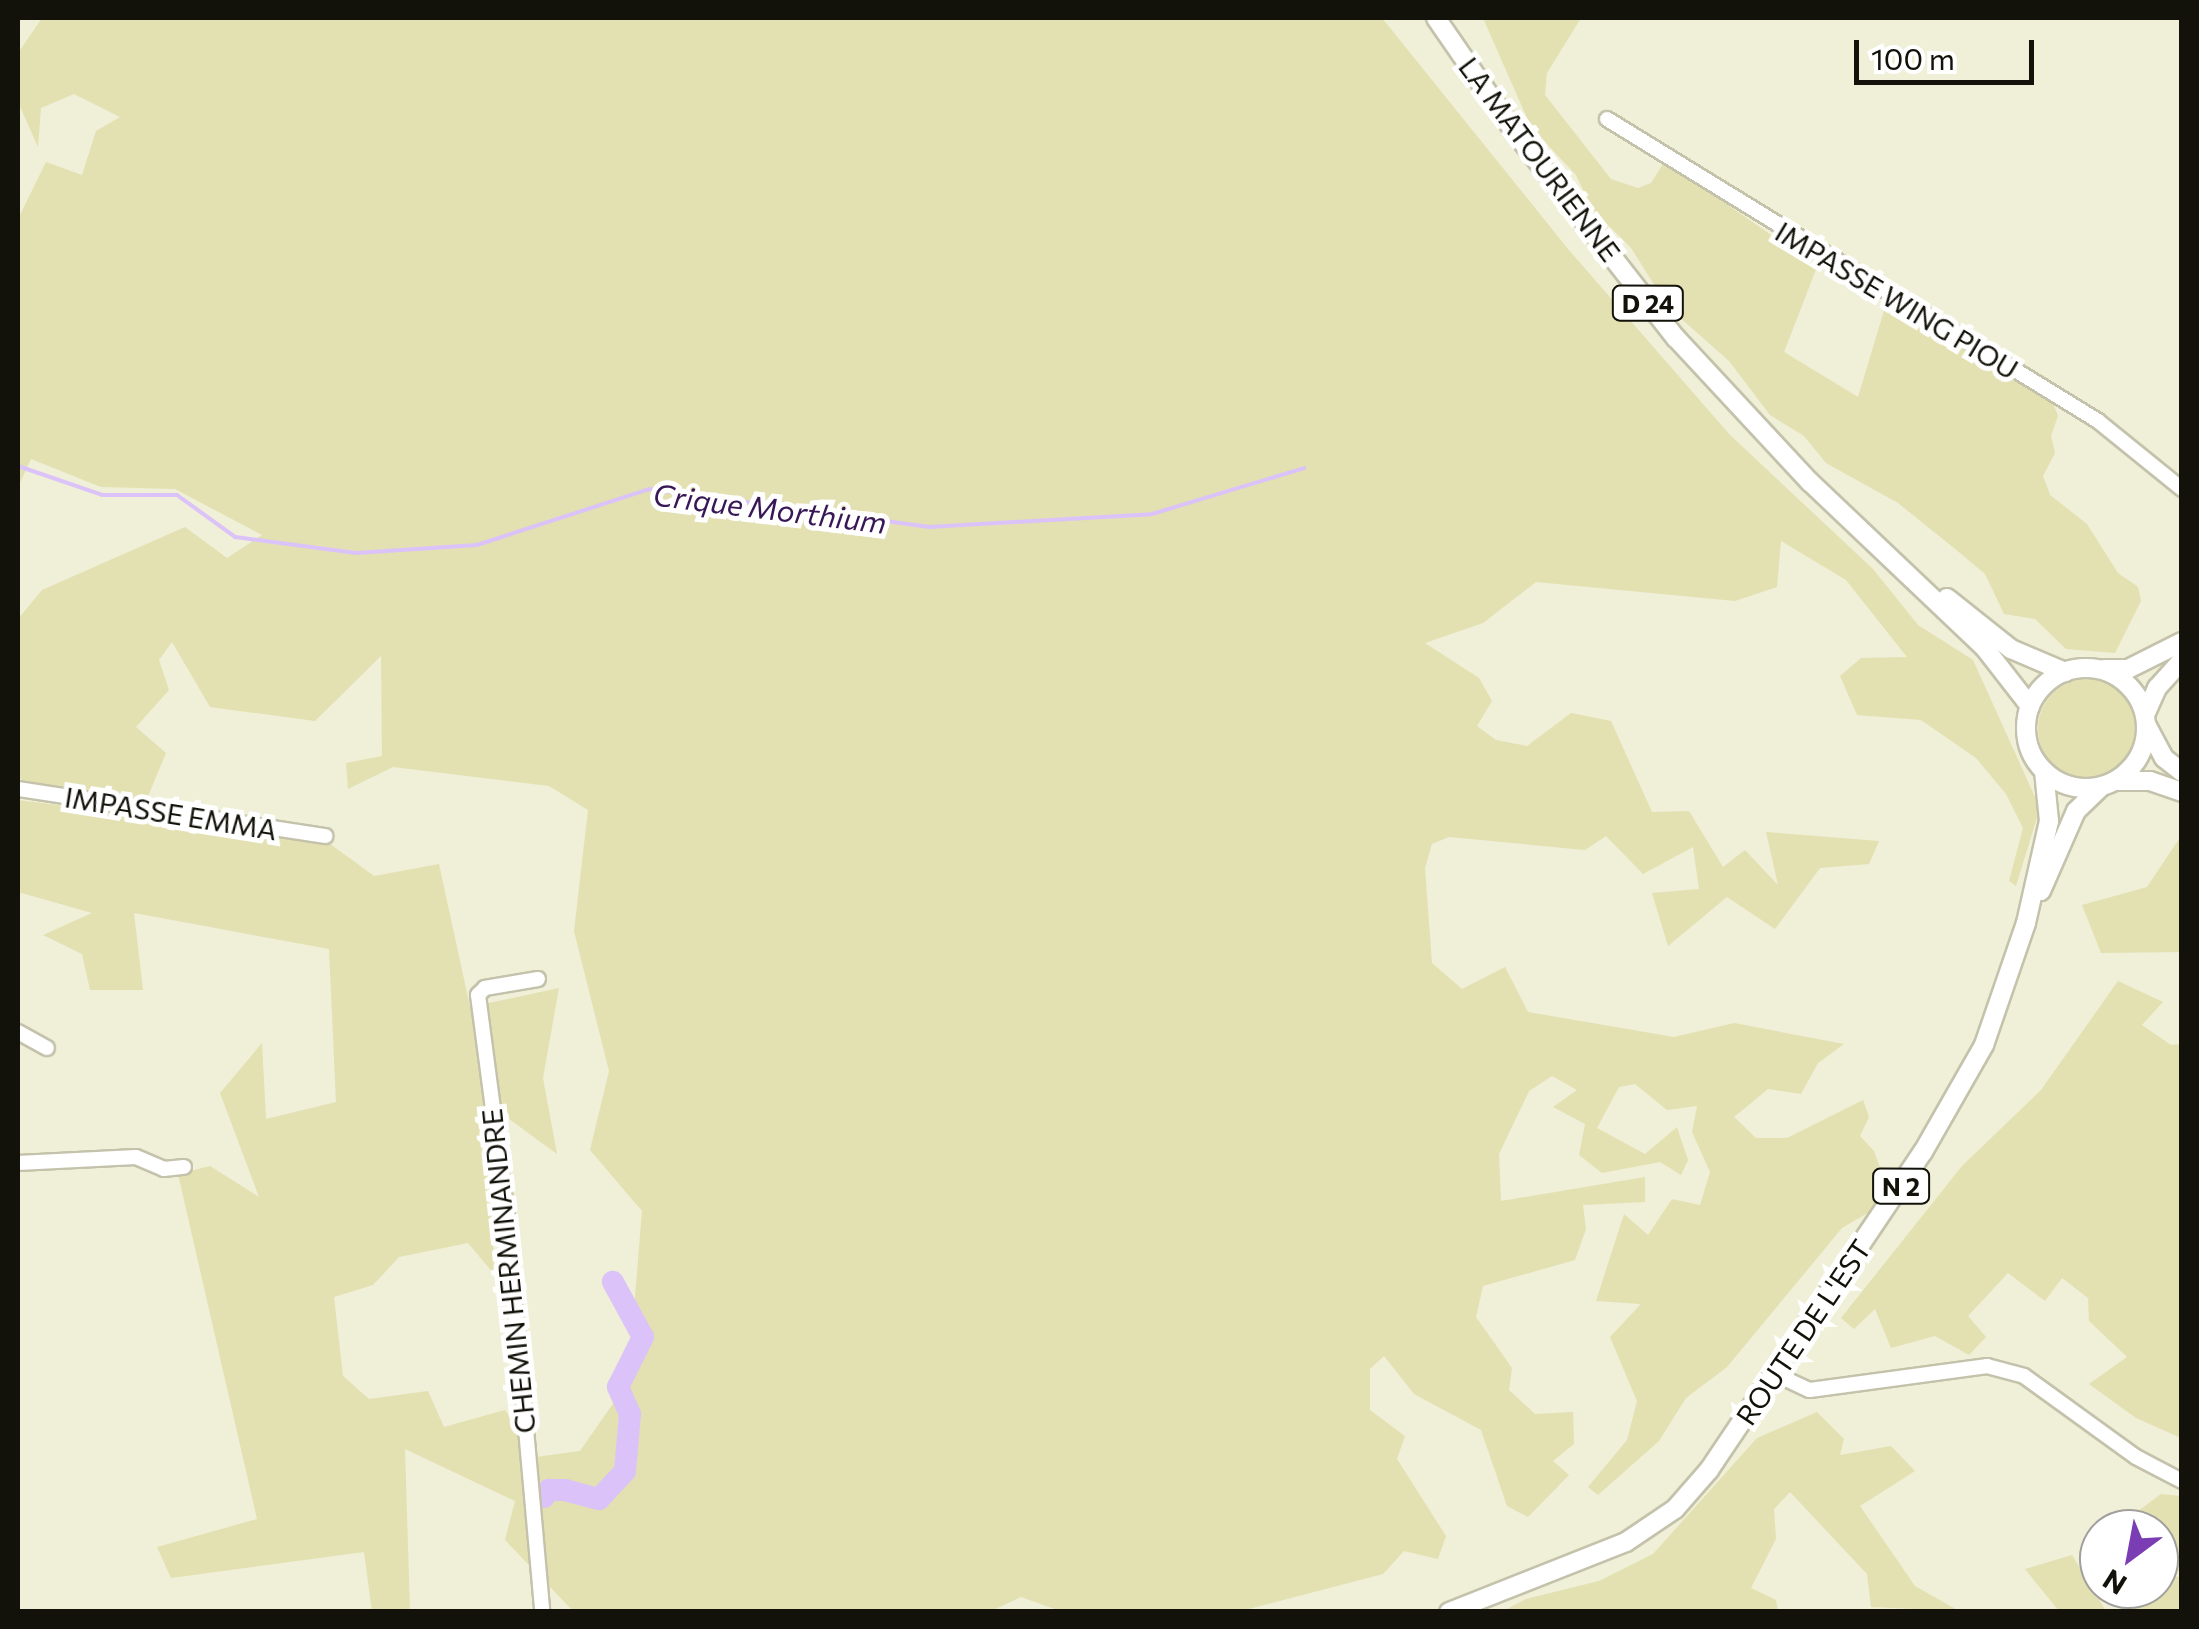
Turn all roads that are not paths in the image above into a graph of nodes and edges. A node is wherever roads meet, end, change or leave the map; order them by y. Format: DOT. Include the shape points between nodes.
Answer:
graph roads {
  1 [pos="1436,18"];
  2 [pos="1608,118"];
  3 [pos="2182,489"];
  4 [pos="1894,560"];
  5 [pos="2182,642"];
  6 [pos="2182,660"];
  7 [pos="2100,670"];
  8 [pos="2064,672"];
  9 [pos="2030,706"];
  10 [pos="2146,721"];
  11 [pos="2044,771"];
  12 [pos="2182,772"];
  13 [pos="2108,784"];
  14 [pos="18,790"];
  15 [pos="2182,792"];
  16 [pos="325,836"];
  17 [pos="2026,923"];
  18 [pos="538,979"];
  19 [pos="18,1032"];
  20 [pos="47,1048"];
  21 [pos="18,1163"];
  22 [pos="184,1167"];
  23 [pos="1775,1374"];
  24 [pos="2182,1482"];
  25 [pos="542,1612"];
  26 [pos="1449,1612"];
  1 -- 4 [label="main road, LA MATOURIENNE / D 24" via="1676,338 1810,482"];
  2 -- 3 [label="street, IMPASSE WING PIOU" via="2098,421"];
  4 -- 8 [label="main road, LA MATOURIENNE / D 24" via="2011,650"];
  4 -- 9 [label="main road, LA MATOURIENNE / D 24" via="1984,647"];
  5 -- 7 [label="main road" via="2128,669"];
  6 -- 10 [label="main road, N 2" via="2156,688"];
  7 -- 8 [label="main road"];
  7 -- 10 [label="main road" via="2129,686"];
  8 -- 9 [label="main road"];
  9 -- 11 [label="main road, N 2" via="2027,740"];
  10 -- 12 [label="main road" via="2164,758"];
  10 -- 13 [label="main road, N 2" via="2139,758"];
  11 -- 13 [label="main road" via="2071,786"];
  11 -- 17 [label="main road, ROUTE DE L'EST / N 2" via="2048,821"];
  13 -- 15 [label="main road" via="2150,781"];
  13 -- 17 [label="main road, ROUTE DE L'EST / N 2" via="2076,810"];
  14 -- 16 [label="street, IMPASSE EMMA"];
  17 -- 23 [label="main road, ROUTE DE L'EST / N 2" via="1964,1084"];
  18 -- 25 [label="street, CHEMIN HERMINANDRE" via="478,995 507,1216"];
  19 -- 20 [label="street"];
  21 -- 22 [label="street" via="136,1157 164,1169"];
  23 -- 24 [label="street" via="1810,1390 1987,1366 2024,1376 2136,1458"];
  23 -- 26 [label="main road, ROUTE DE L'EST / N 2" via="1710,1470 1653,1526 1524,1587"];
}
